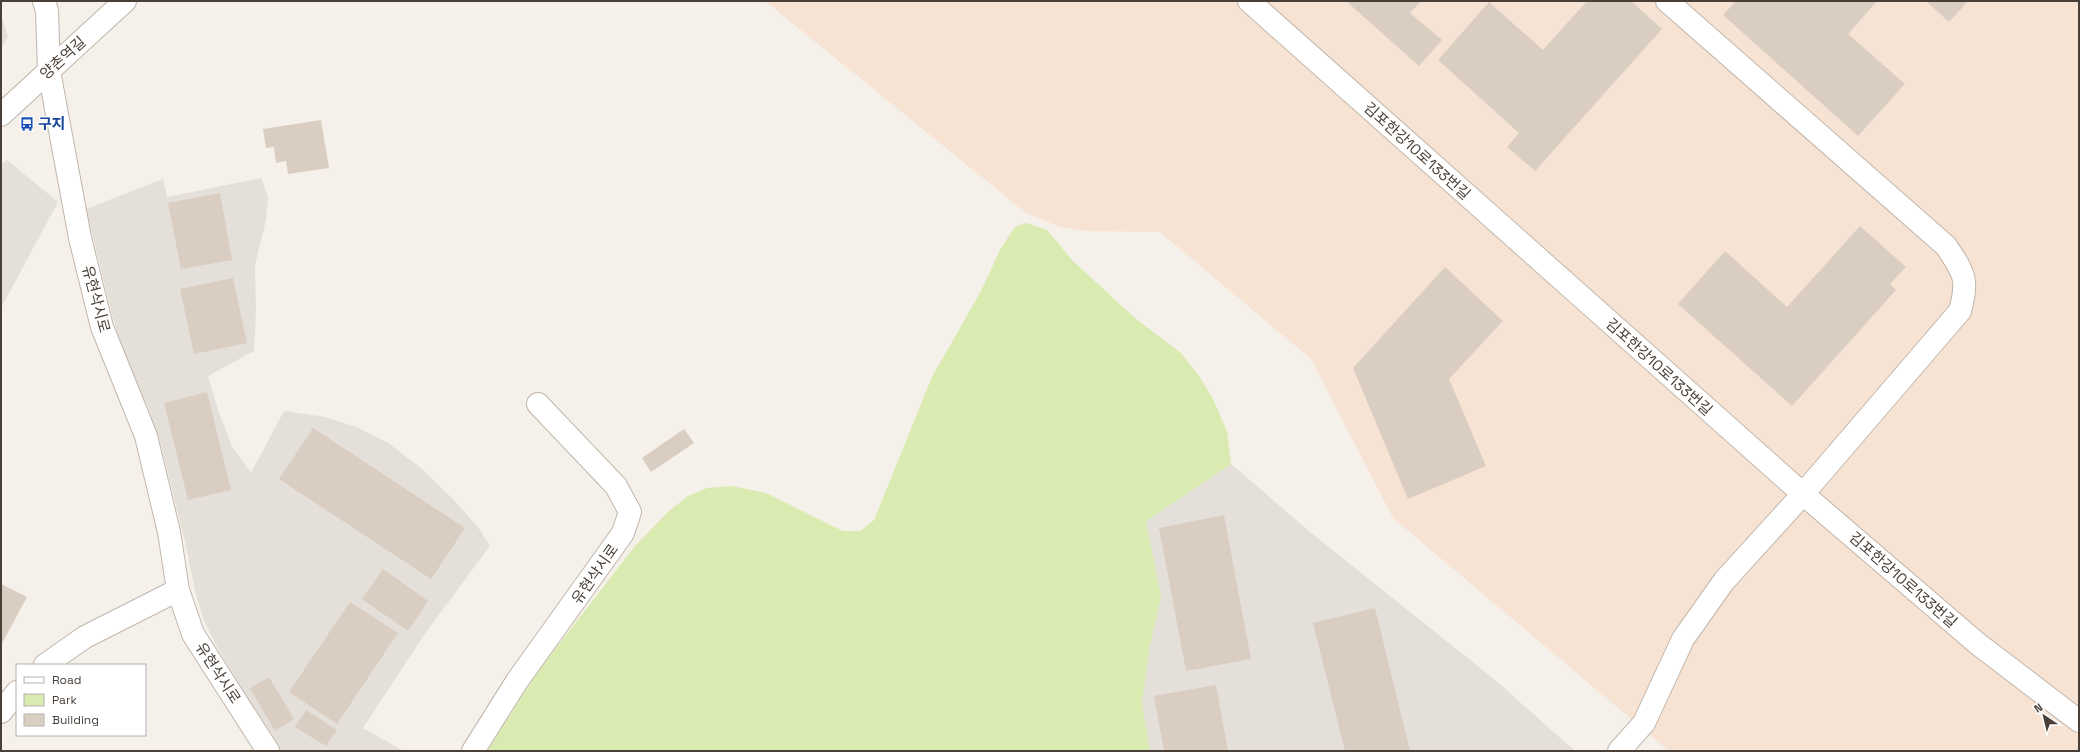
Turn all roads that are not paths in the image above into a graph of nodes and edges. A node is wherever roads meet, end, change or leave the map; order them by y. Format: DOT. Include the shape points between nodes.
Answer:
graph roads {
  1 [pos="44,1"];
  2 [pos="126,1"];
  3 [pos="1249,1"];
  4 [pos="1667,1"];
  5 [pos="49,71"];
  6 [pos="1,115"];
  7 [pos="538,404"];
  8 [pos="1802,494"];
  9 [pos="178,590"];
  10 [pos="46,664"];
  11 [pos="16,693"];
  12 [pos="1,712"];
  13 [pos="2079,722"];
  14 [pos="268,751"];
  15 [pos="473,751"];
  16 [pos="1619,751"];
  1 -- 5 [label="street, 유현삭시로" via="47,11"];
  2 -- 5 [label="street, 양촌역길"];
  3 -- 8 [label="street, 김포한강10로133번길"];
  4 -- 8 [label="street" via="1946,246 1963,271 1966,291 1960,311"];
  5 -- 6 [label="street, 양촌역길"];
  5 -- 9 [label="street, 유현삭시로" via="80,238 102,327 146,436 169,532"];
  7 -- 15 [label="street, 유현삭시로" via="616,486 630,512 623,533 516,681"];
  8 -- 13 [label="street, 김포한강10로133번길" via="1978,644"];
  8 -- 16 [label="street" via="1724,581 1683,639 1644,723"];
  9 -- 10 [label="street" via="85,637"];
  9 -- 14 [label="street, 유현삭시로" via="193,634"];
  11 -- 12 [label="street"];
}
